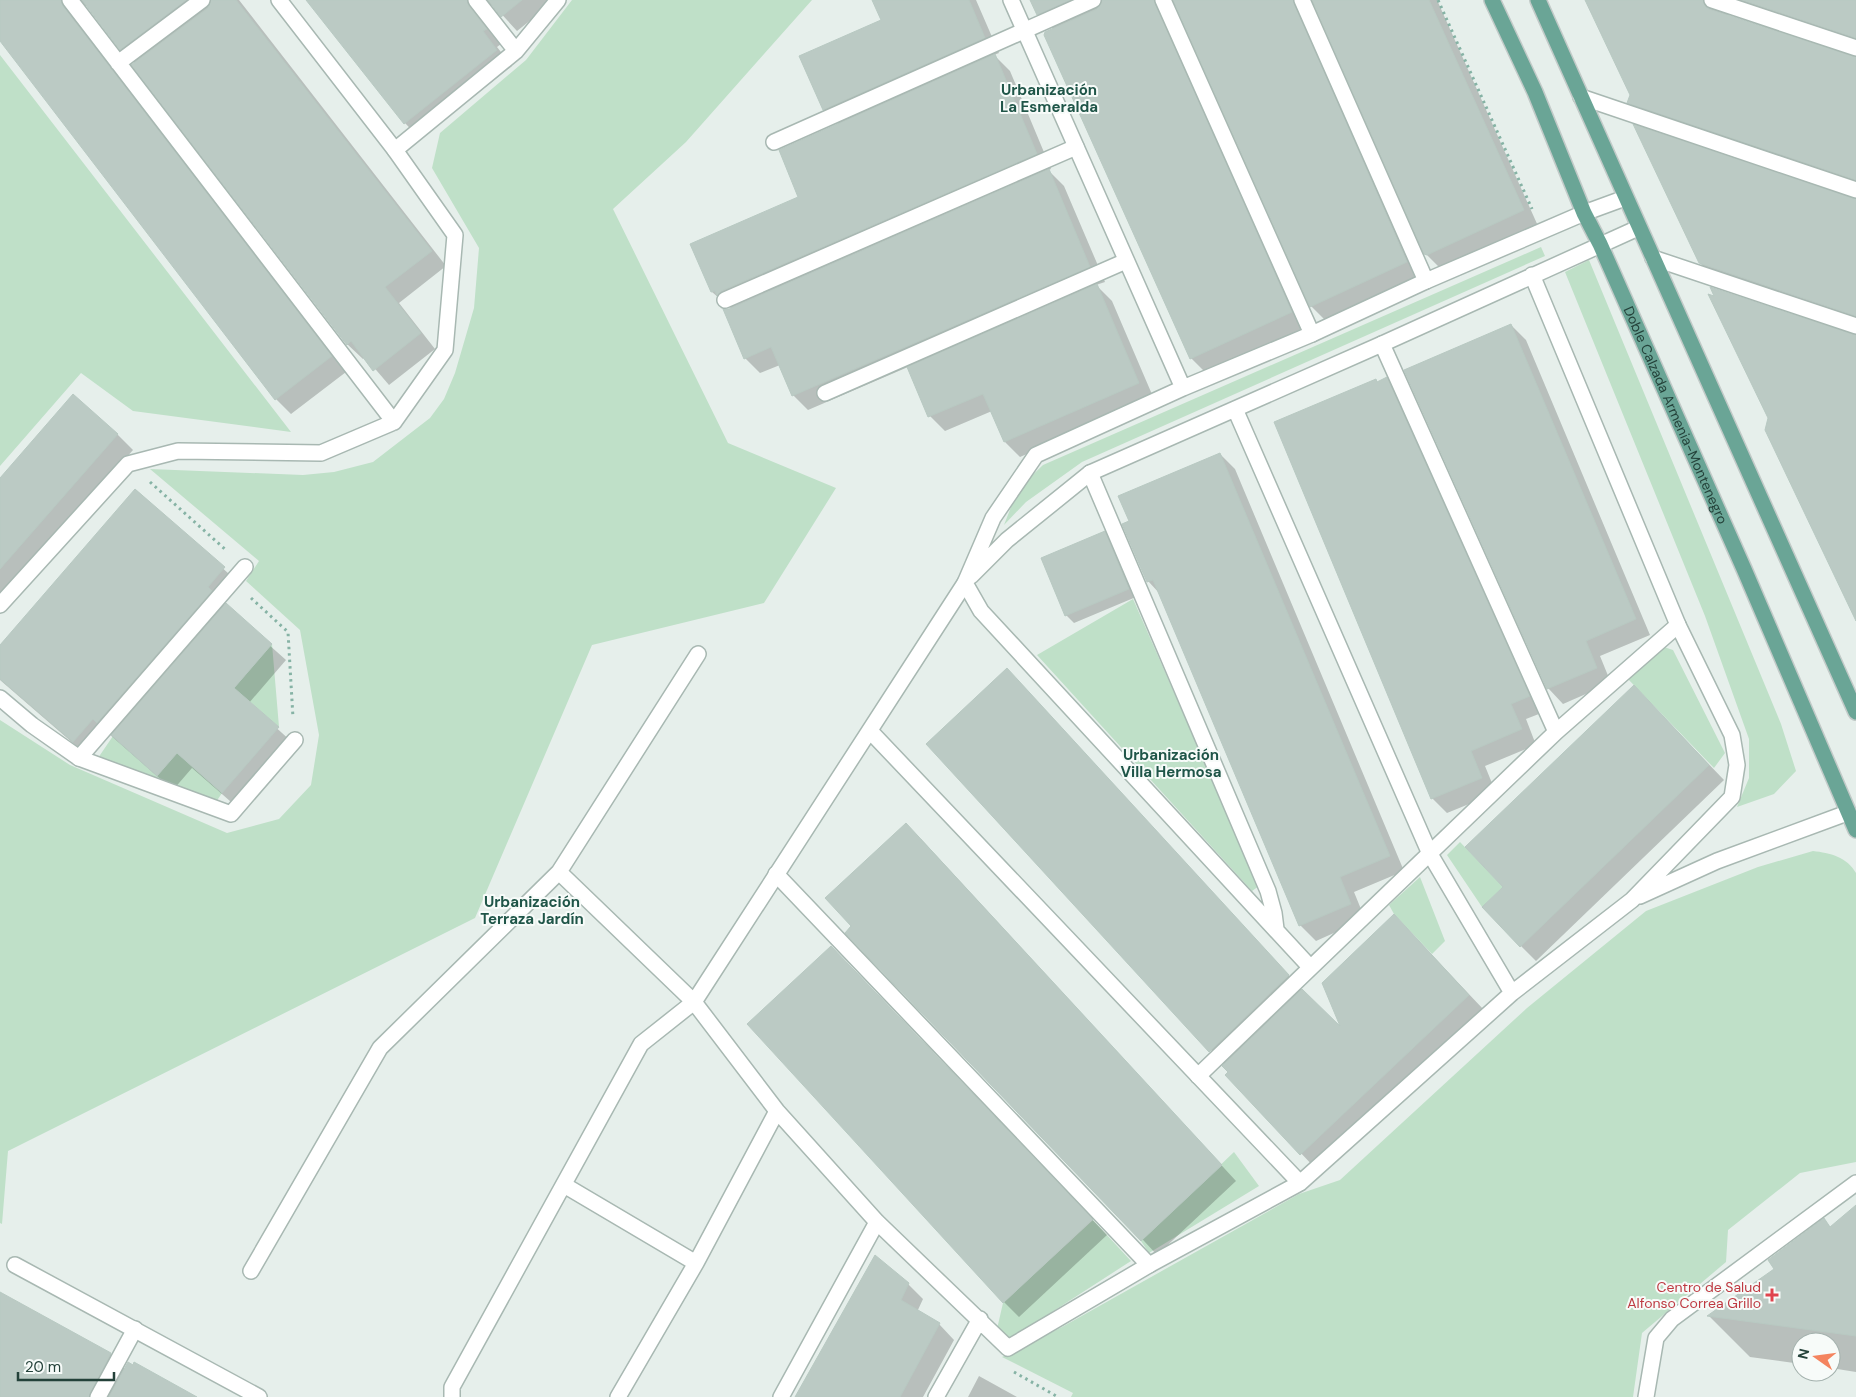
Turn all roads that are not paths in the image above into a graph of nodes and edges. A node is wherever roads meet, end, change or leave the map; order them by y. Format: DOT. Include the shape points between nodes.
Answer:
graph roads {
  1 [pos="70,0"];
  2 [pos="202,0"];
  3 [pos="280,0"];
  4 [pos="476,0"];
  5 [pos="558,0"];
  6 [pos="1011,0"];
  7 [pos="1093,0"];
  8 [pos="1163,0"];
  9 [pos="1302,0"];
  10 [pos="1492,0"];
  11 [pos="1538,0"];
  12 [pos="1712,0"];
  13 [pos="1024,29"];
  14 [pos="1856,48"];
  15 [pos="516,51"];
  16 [pos="118,63"];
  17 [pos="1581,97"];
  18 [pos="774,142"];
  19 [pos="1076,147"];
  20 [pos="395,150"];
  21 [pos="1856,190"];
  22 [pos="1625,198"];
  23 [pos="1584,213"];
  24 [pos="1638,228"];
  25 [pos="1600,244"];
  26 [pos="1653,258"];
  27 [pos="1126,261"];
  28 [pos="1532,275"];
  29 [pos="1426,281"];
  30 [pos="725,300"];
  31 [pos="1856,326"];
  32 [pos="1312,334"];
  33 [pos="1382,344"];
  34 [pos="1183,388"];
  35 [pos="825,393"];
  36 [pos="1235,409"];
  37 [pos="394,422"];
  38 [pos="1090,473"];
  39 [pos="245,567"];
  40 [pos="965,583"];
  41 [pos="0,605"];
  42 [pos="1678,625"];
  43 [pos="698,654"];
  44 [pos="0,698"];
  45 [pos="1856,712"];
  46 [pos="870,731"];
  47 [pos="1556,732"];
  48 [pos="294,740"];
  49 [pos="79,758"];
  50 [pos="1847,813"];
  51 [pos="1856,830"];
  52 [pos="1430,854"];
  53 [pos="559,872"];
  54 [pos="776,874"];
  55 [pos="1632,900"];
  56 [pos="1276,929"];
  57 [pos="1310,967"];
  58 [pos="1512,993"];
  59 [pos="694,1002"];
  60 [pos="1198,1076"];
  61 [pos="778,1111"];
  62 [pos="1300,1183"];
  63 [pos="1856,1183"];
  64 [pos="564,1185"];
  65 [pos="877,1222"];
  66 [pos="696,1263"];
  67 [pos="15,1265"];
  68 [pos="1150,1265"];
  69 [pos="251,1271"];
  70 [pos="980,1319"];
  71 [pos="135,1329"];
  72 [pos="98,1397"];
  73 [pos="259,1397"];
  74 [pos="452,1397"];
  75 [pos="618,1397"];
  76 [pos="781,1397"];
  77 [pos="936,1397"];
  78 [pos="1646,1397"];
  1 -- 16 [label="street"];
  2 -- 16 [label="street"];
  3 -- 20 [label="street"];
  4 -- 15 [label="street"];
  5 -- 15 [label="street"];
  6 -- 13 [label="street"];
  7 -- 13 [label="street"];
  8 -- 32 [label="street"];
  9 -- 29 [label="street"];
  10 -- 23 [label="main road, Doble Calzada Armenia-Montenegro" via="1535,92"];
  11 -- 17 [label="main road"];
  12 -- 14 [label="street"];
  13 -- 18 [label="street"];
  13 -- 19 [label="street"];
  15 -- 20 [label="street"];
  16 -- 37 [label="street"];
  17 -- 21 [label="street"];
  17 -- 22 [label="main road"];
  19 -- 27 [label="street"];
  19 -- 30 [label="street"];
  20 -- 37 [label="street" via="456,235 445,350"];
  22 -- 23 [label="street"];
  22 -- 24 [label="main road"];
  23 -- 25 [label="main road, Doble Calzada Armenia-Montenegro"];
  23 -- 29 [label="street"];
  24 -- 25 [label="street"];
  24 -- 26 [label="main road"];
  25 -- 28 [label="street"];
  25 -- 50 [label="main road, Doble Calzada Armenia-Montenegro"];
  26 -- 31 [label="street"];
  26 -- 45 [label="main road"];
  27 -- 34 [label="street"];
  27 -- 35 [label="street"];
  28 -- 33 [label="street"];
  28 -- 42 [label="street"];
  29 -- 32 [label="street"];
  32 -- 34 [label="street"];
  33 -- 36 [label="street"];
  33 -- 47 [label="street"];
  34 -- 40 [label="street" via="1036,455 993,518"];
  36 -- 38 [label="street"];
  36 -- 52 [label="street"];
  37 -- 41 [label="street" via="321,453 178,451 128,464"];
  38 -- 40 [label="street" via="1007,540"];
  38 -- 56 [label="street" via="1268,891"];
  39 -- 49 [label="street"];
  40 -- 46 [label="street"];
  40 -- 56 [label="street" via="981,611"];
  42 -- 47 [label="street"];
  42 -- 55 [label="street" via="1732,735 1737,765 1732,797"];
  43 -- 53 [label="street"];
  44 -- 49 [label="street"];
  46 -- 54 [label="street"];
  46 -- 60 [label="street"];
  47 -- 52 [label="street"];
  48 -- 49 [label="street" via="231,814"];
  50 -- 51 [label="main road, Doble Calzada Armenia-Montenegro"];
  50 -- 55 [label="street" via="1717,861"];
  52 -- 57 [label="street"];
  52 -- 58 [label="street"];
  53 -- 59 [label="street"];
  53 -- 69 [label="street" via="380,1048"];
  54 -- 59 [label="street"];
  54 -- 68 [label="street"];
  55 -- 58 [label="street"];
  56 -- 57 [label="street"];
  57 -- 60 [label="street"];
  58 -- 62 [label="street"];
  59 -- 61 [label="street"];
  59 -- 64 [label="street" via="641,1044"];
  60 -- 62 [label="street"];
  61 -- 65 [label="street"];
  61 -- 66 [label="street"];
  62 -- 68 [label="street"];
  63 -- 78 [label="street" via="1672,1319 1656,1338"];
  64 -- 66 [label="street"];
  64 -- 74 [label="street" via="452,1387"];
  65 -- 70 [label="street"];
  65 -- 76 [label="street"];
  66 -- 75 [label="street"];
  67 -- 71 [label="street"];
  68 -- 70 [label="street" via="1008,1348"];
  70 -- 77 [label="street"];
  71 -- 72 [label="street"];
  71 -- 73 [label="street"];
}
